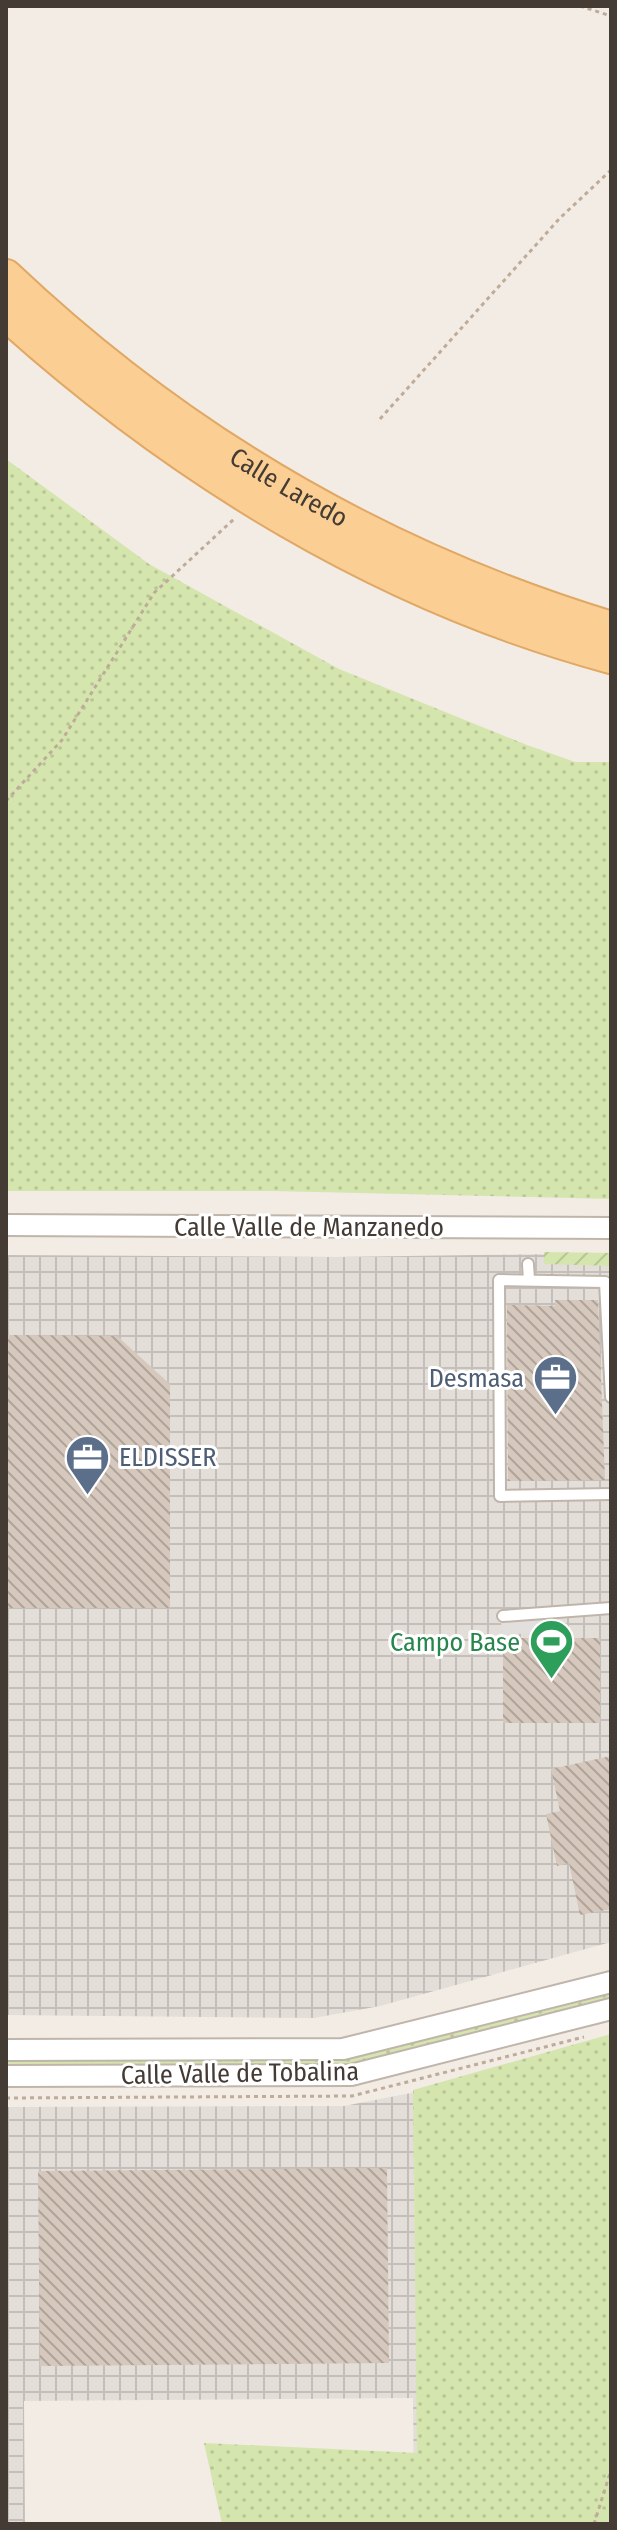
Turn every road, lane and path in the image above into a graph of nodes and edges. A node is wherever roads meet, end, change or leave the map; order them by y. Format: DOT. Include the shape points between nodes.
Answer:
graph roads {
  1 [pos="580,6"];
  2 [pos="611,16"];
  3 [pos="611,170"];
  4 [pos="6,276"];
  5 [pos="6,314"];
  6 [pos="380,419"];
  7 [pos="234,519"];
  8 [pos="611,628"];
  9 [pos="611,657"];
  10 [pos="6,801"];
  11 [pos="6,1225"];
  12 [pos="611,1228"];
  13 [pos="528,1264"];
  14 [pos="529,1280"];
  15 [pos="611,1397"];
  16 [pos="611,1494"];
  17 [pos="611,1608"];
  18 [pos="503,1616"];
  19 [pos="611,1982"];
  20 [pos="611,2009"];
  21 [pos="6,2050"];
  22 [pos="6,2076"];
  23 [pos="611,2470"];
  24 [pos="594,2524"];
  1 -- 2 [label="path"];
  3 -- 6 [label="path" via="560,218"];
  4 -- 8 [label="main road, Calle Laredo" via="178,420 286,489 419,558"];
  5 -- 9 [label="main road, Calle Laredo" via="127,416 219,479 331,545 483,614"];
  7 -- 10 [label="path" via="154,593 62,740"];
  11 -- 12 [label="street, Calle Valle de Manzanedo"];
  13 -- 14 [label="lane"];
  14 -- 15 [label="lane" via="608,1284"];
  14 -- 16 [label="lane" via="499,1280 500,1496"];
  17 -- 18 [label="lane"];
  19 -- 21 [label="street, Calle Valle de Tobalina" via="343,2049"];
  20 -- 22 [label="street, Calle Valle de Tobalina" via="351,2075"];
  23 -- 24 [label="path"];
}
